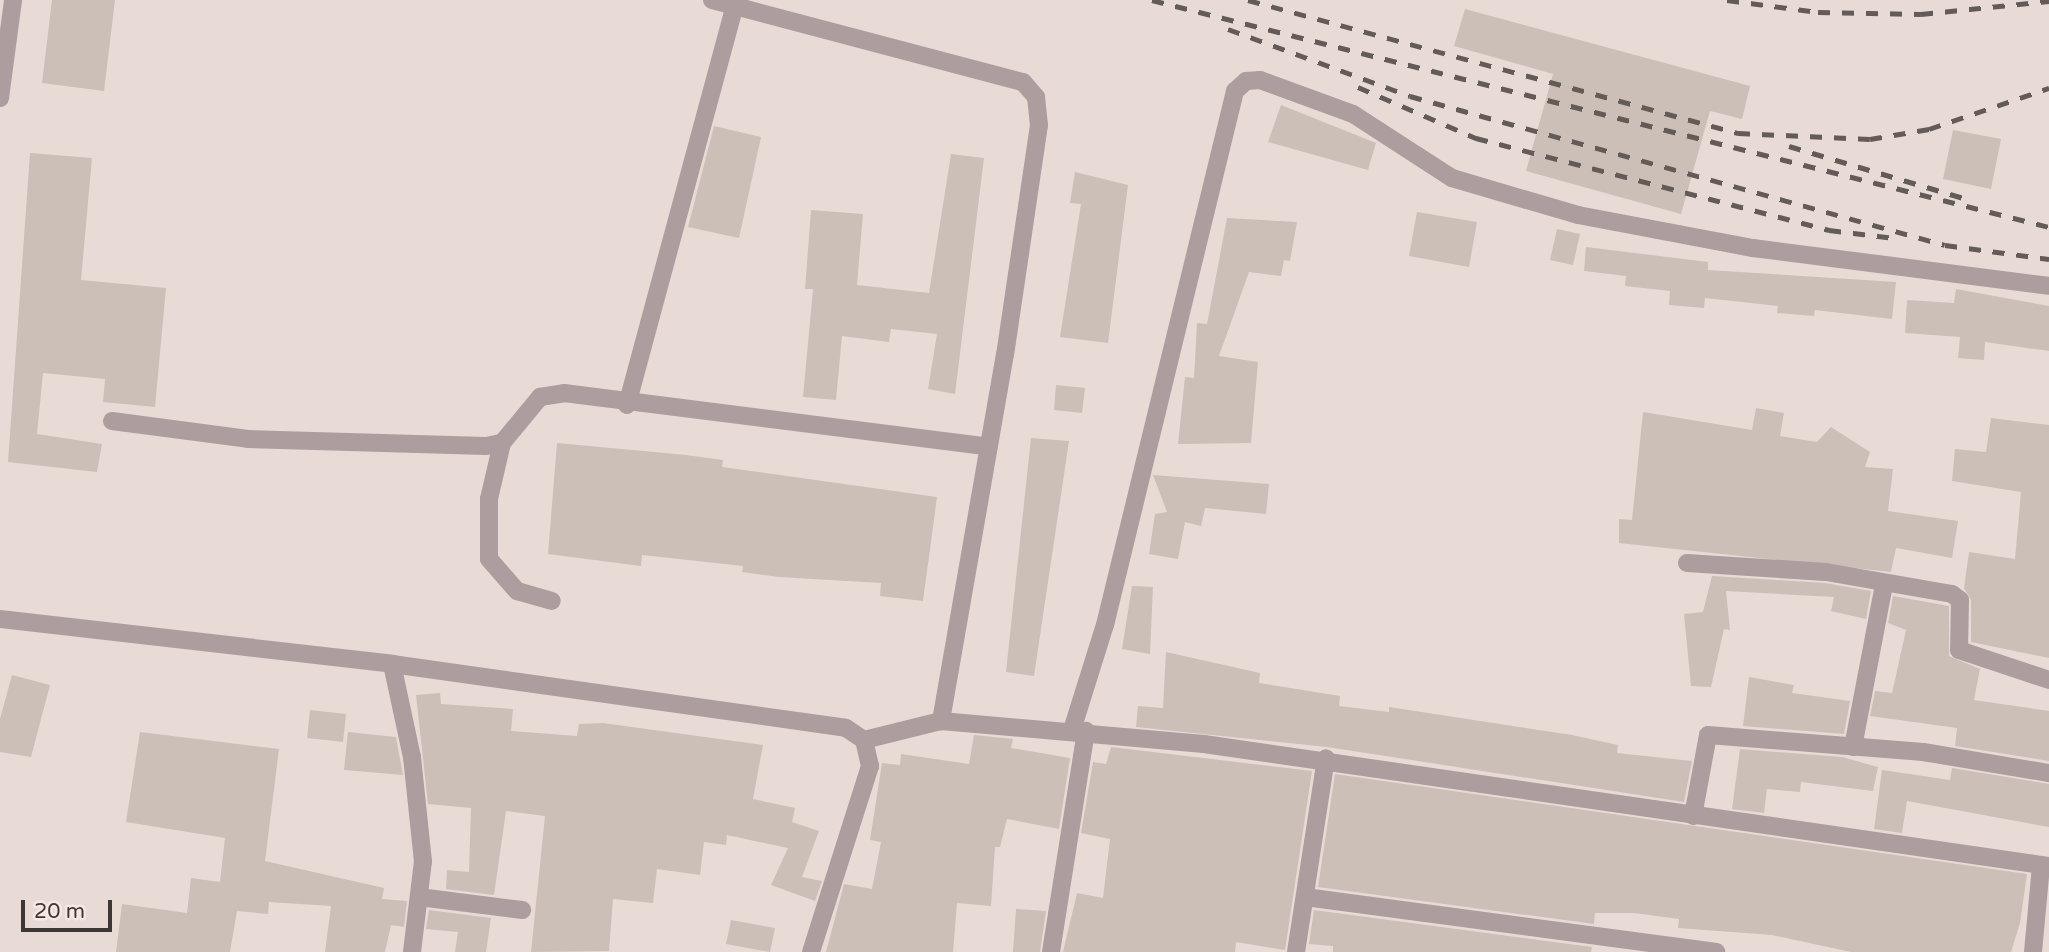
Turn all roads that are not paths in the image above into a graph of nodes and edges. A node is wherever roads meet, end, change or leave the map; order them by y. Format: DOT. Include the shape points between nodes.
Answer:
graph roads {
  1 [pos="13,0"];
  2 [pos="712,0"];
  3 [pos="735,6"];
  4 [pos="0,98"];
  5 [pos="2049,286"];
  6 [pos="627,405"];
  7 [pos="112,421"];
  8 [pos="502,443"];
  9 [pos="989,447"];
  10 [pos="1687,563"];
  11 [pos="1884,584"];
  12 [pos="552,601"];
  13 [pos="0,619"];
  14 [pos="393,664"];
  15 [pos="2049,680"];
  16 [pos="941,720"];
  17 [pos="1079,731"];
  18 [pos="864,740"];
  19 [pos="1853,747"];
  20 [pos="1326,758"];
  21 [pos="2049,772"];
  22 [pos="1693,816"];
  23 [pos="2045,866"];
  24 [pos="419,897"];
  25 [pos="1305,897"];
  26 [pos="522,910"];
  27 [pos="412,952"];
  28 [pos="811,952"];
  29 [pos="1051,952"];
  30 [pos="1296,952"];
  31 [pos="1716,952"];
  32 [pos="2033,952"];
  1 -- 4 [label="street"];
  2 -- 3 [label="street"];
  3 -- 6 [label="street"];
  3 -- 9 [label="street" via="1023,82 1036,97 1039,125"];
  5 -- 17 [label="street" via="1753,247 1566,212 1452,178 1353,114 1260,79 1246,81 1235,92"];
  6 -- 8 [label="street" via="564,393 540,397"];
  6 -- 9 [label="street"];
  7 -- 8 [label="street" via="248,439"];
  8 -- 12 [label="street" via="489,499 489,559 517,591"];
  9 -- 16 [label="street"];
  10 -- 11 [label="street" via="1826,572"];
  11 -- 15 [label="street" via="1952,594 1960,600 1959,650"];
  11 -- 19 [label="street"];
  13 -- 14 [label="street"];
  14 -- 18 [label="street" via="846,728"];
  14 -- 24 [label="street" via="412,757 423,861"];
  16 -- 17 [label="street"];
  16 -- 18 [label="street"];
  17 -- 20 [label="street"];
  17 -- 29 [label="street"];
  18 -- 28 [label="street" via="870,766 860,809"];
  19 -- 21 [label="street"];
  19 -- 22 [label="street" via="1708,735"];
  20 -- 22 [label="street"];
  20 -- 25 [label="street"];
  22 -- 23 [label="street"];
  23 -- 32 [label="street"];
  24 -- 26 [label="street"];
  24 -- 27 [label="street"];
  25 -- 30 [label="street"];
  25 -- 31 [label="street"];
}
